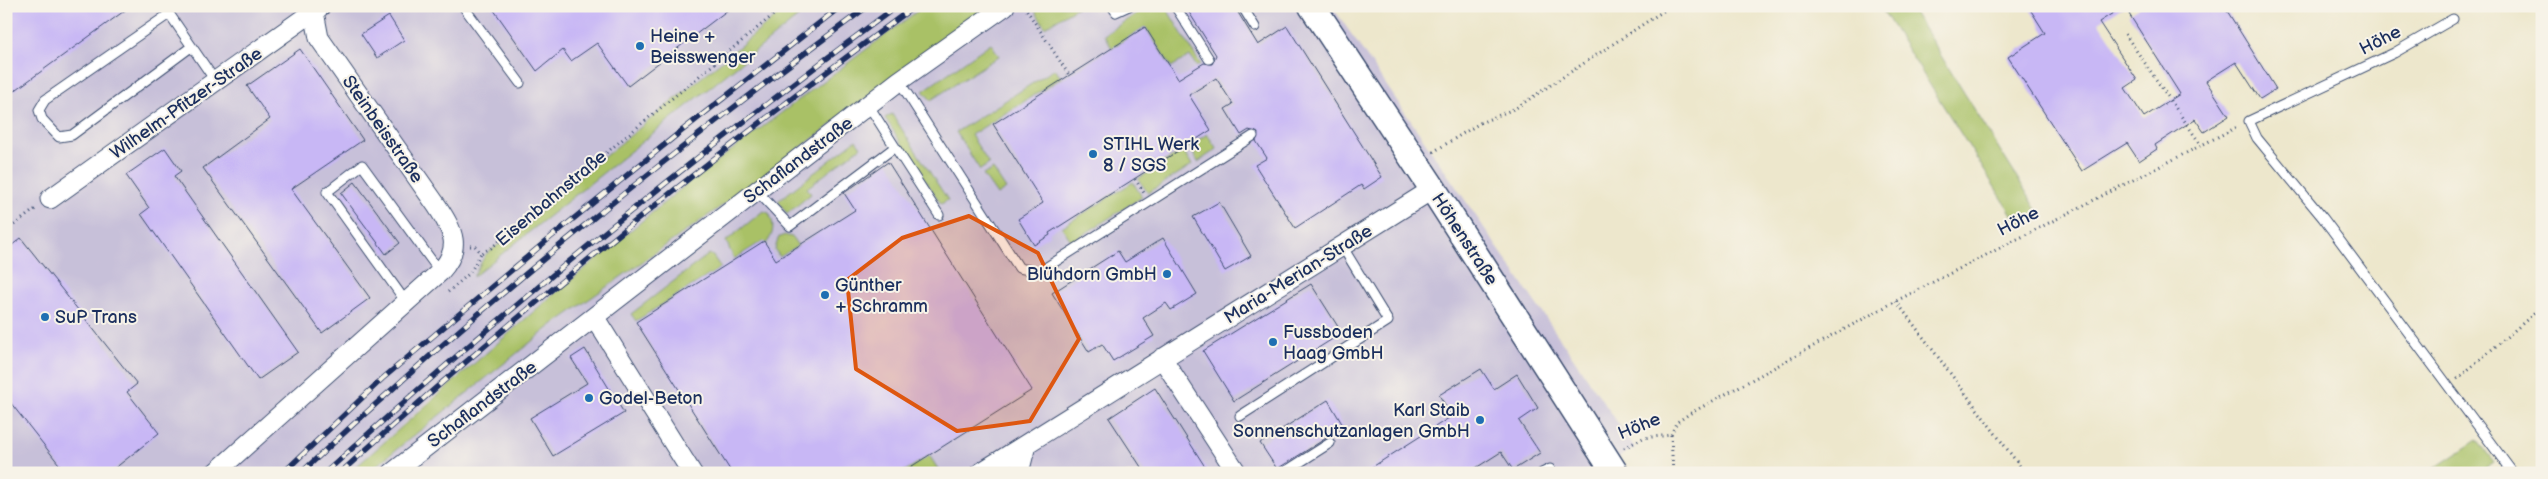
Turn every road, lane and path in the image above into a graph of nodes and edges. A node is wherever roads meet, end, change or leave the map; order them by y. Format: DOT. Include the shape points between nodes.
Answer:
graph roads {
  1 [pos="463,6"];
  2 [pos="784,6"];
  3 [pos="1005,6"];
  4 [pos="1024,6"];
  5 [pos="1112,6"];
  6 [pos="1129,6"];
  7 [pos="1174,6"];
  8 [pos="1242,6"];
  9 [pos="1312,6"];
  10 [pos="1671,6"];
  11 [pos="318,9"];
  12 [pos="167,10"];
  13 [pos="2453,19"];
  14 [pos="1256,28"];
  15 [pos="2126,34"];
  16 [pos="191,47"];
  17 [pos="1209,59"];
  18 [pos="1069,75"];
  19 [pos="900,81"];
  20 [pos="216,82"];
  21 [pos="520,83"];
  22 [pos="868,106"];
  23 [pos="2249,122"];
  24 [pos="1253,136"];
  25 [pos="2202,145"];
  26 [pos="895,147"];
  27 [pos="1415,162"];
  28 [pos="1433,189"];
  29 [pos="756,191"];
  30 [pos="50,199"];
  31 [pos="939,215"];
  32 [pos="6,231"];
  33 [pos="455,245"];
  34 [pos="1342,246"];
  35 [pos="440,272"];
  36 [pos="1896,301"];
  37 [pos="406,302"];
  38 [pos="2542,306"];
  39 [pos="595,318"];
  40 [pos="1162,358"];
  41 [pos="2449,386"];
  42 [pos="1240,416"];
  43 [pos="1671,434"];
  44 [pos="1330,443"];
  45 [pos="1026,445"];
  46 [pos="1610,466"];
  47 [pos="215,473"];
  48 [pos="392,473"];
  49 [pos="692,473"];
  50 [pos="980,473"];
  51 [pos="1019,473"];
  52 [pos="1237,473"];
  53 [pos="1283,473"];
  54 [pos="1672,473"];
  55 [pos="2025,473"];
  56 [pos="2513,473"];
  1 -- 21 [label="lane"];
  2 -- 33 [label="path, Eisenbahnstraße" via="491,248 481,253 475,246"];
  3 -- 19 [label="street, Schaflandstraße"];
  4 -- 18 [label="path"];
  5 -- 6 [label="lane" via="1116,12"];
  7 -- 17 [label="lane"];
  8 -- 14 [label="lane"];
  9 -- 27 [label="main road, Höhenstraße"];
  10 -- 27 [label="path" via="1516,108 1480,123"];
  11 -- 20 [label="street, Wilhelm-Pfitzer-Straße"];
  11 -- 33 [label="street, Steinbeisstraße" via="319,38 437,206 451,229"];
  12 -- 16 [label="lane"];
  12 -- 16 [label="lane" via="45,100 39,110 42,120 59,137 72,135"];
  13 -- 23 [label="lane, Höhe" via="2394,53"];
  15 -- 25 [label="path"];
  16 -- 20 [label="lane"];
  19 -- 22 [label="street, Schaflandstraße"];
  19 -- 24 [label="lane" via="1019,268 1039,272"];
  20 -- 30 [label="street, Wilhelm-Pfitzer-Straße"];
  22 -- 26 [label="lane"];
  22 -- 29 [label="street, Schaflandstraße"];
  23 -- 25 [label="path, Höhe"];
  23 -- 41 [label="lane" via="2257,138 2323,218"];
  25 -- 36 [label="path, Höhe"];
  26 -- 29 [label="lane" via="790,226"];
  26 -- 31 [label="lane"];
  27 -- 28 [label="main road, Höhenstraße"];
  28 -- 34 [label="street, Maria-Merian-Straße"];
  28 -- 46 [label="main road, Höhenstraße"];
  29 -- 39 [label="street, Schaflandstraße"];
  30 -- 32 [label="path"];
  33 -- 35 [label="street" via="451,260"];
  34 -- 40 [label="street, Maria-Merian-Straße"];
  34 -- 42 [label="lane" via="1388,321"];
  35 -- 37 [label="street"];
  35 -- 37 [label="lane" via="362,165 327,192"];
  36 -- 43 [label="path, Höhe" via="1688,414 1676,423"];
  36 -- 55 [label="path"];
  37 -- 47 [label="street"];
  38 -- 41 [label="path"];
  39 -- 48 [label="street, Schaflandstraße"];
  39 -- 49 [label="street"];
  40 -- 45 [label="street, Maria-Merian-Straße"];
  40 -- 52 [label="street"];
  41 -- 56 [label="lane"];
  43 -- 46 [label="path, Höhe" via="1643,438"];
  43 -- 54 [label="path"];
  44 -- 53 [label="lane"];
  45 -- 50 [label="street, Maria-Merian-Straße"];
  45 -- 51 [label="street"];
}
